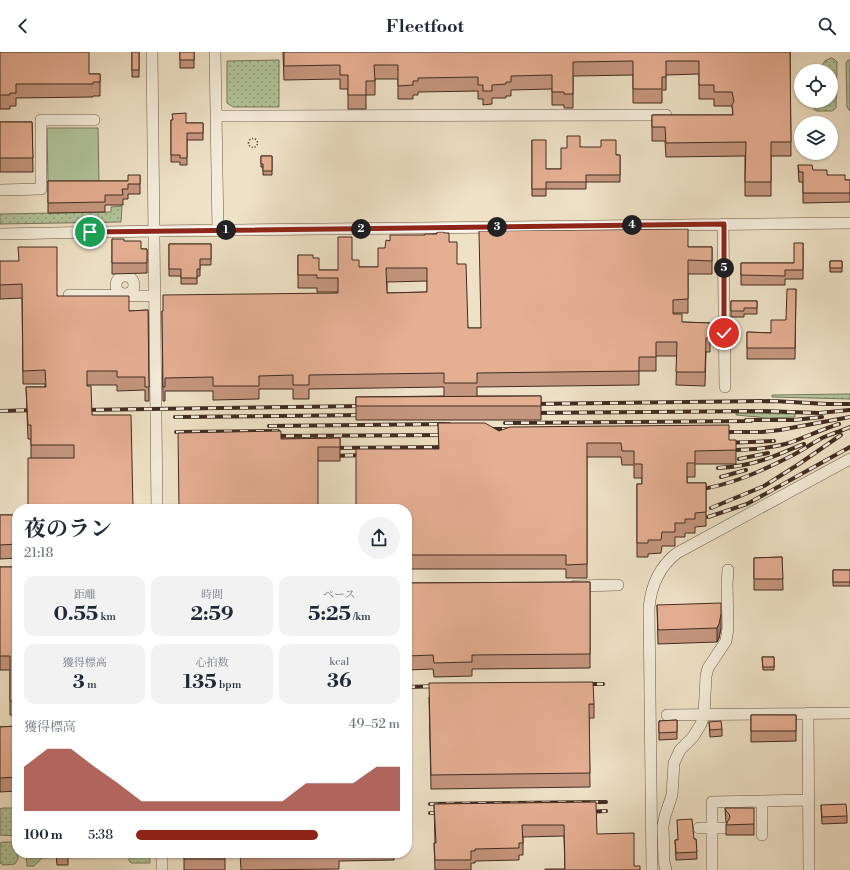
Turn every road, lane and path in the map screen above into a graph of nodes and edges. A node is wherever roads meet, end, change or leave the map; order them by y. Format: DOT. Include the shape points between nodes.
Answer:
graph roads {
  1 [pos="152,52"];
  2 [pos="216,52"];
  3 [pos="679,115"];
  4 [pos="216,116"];
  5 [pos="94,120"];
  6 [pos="254,148"];
  7 [pos="0,190"];
  8 [pos="850,223"];
  9 [pos="724,224"];
  10 [pos="155,231"];
  11 [pos="218,231"];
  12 [pos="0,234"];
  13 [pos="69,295"];
  14 [pos="155,296"];
  15 [pos="725,387"];
  16 [pos="850,459"];
  17 [pos="157,504"];
  18 [pos="728,570"];
  19 [pos="618,585"];
  20 [pos="563,586"];
  21 [pos="850,713"];
  22 [pos="808,714"];
  23 [pos="667,715"];
  24 [pos="704,715"];
  25 [pos="808,800"];
  26 [pos="762,801"];
  27 [pos="699,828"];
  28 [pos="712,828"];
  29 [pos="724,828"];
  30 [pos="762,834"];
  31 [pos="162,858"];
  32 [pos="162,870"];
  33 [pos="652,870"];
  34 [pos="666,870"];
  35 [pos="712,870"];
  36 [pos="809,870"];
  1 -- 10 [label="street"];
  2 -- 4 [label="street"];
  3 -- 4 [label="street"];
  4 -- 11 [label="street"];
  5 -- 7 [label="street" via="41,120 41,189"];
  6 -- 6 [label="path" via="258,142 253,138 249,142"];
  8 -- 9 [label="street"];
  9 -- 11 [label="street"];
  9 -- 15 [label="street"];
  10 -- 11 [label="street"];
  10 -- 12 [label="street"];
  10 -- 14 [label="street"];
  13 -- 14 [label="street"];
  14 -- 17 [label="street"];
  16 -- 33 [label="street" via="677,553 657,574 649,608"];
  18 -- 24 [label="street" via="727,636 723,647 708,668"];
  19 -- 20 [label="street"];
  21 -- 22 [label="street"];
  22 -- 24 [label="street"];
  22 -- 25 [label="street"];
  23 -- 24 [label="street"];
  24 -- 34 [label="street" via="698,730 683,746 674,763 672,795 663,826"];
  25 -- 26 [label="street"];
  25 -- 36 [label="street"];
  26 -- 28 [label="street" via="712,802"];
  26 -- 30 [label="street"];
  27 -- 28 [label="street"];
  28 -- 29 [label="street"];
  28 -- 35 [label="street"];
  31 -- 32 [label="street"];
}
